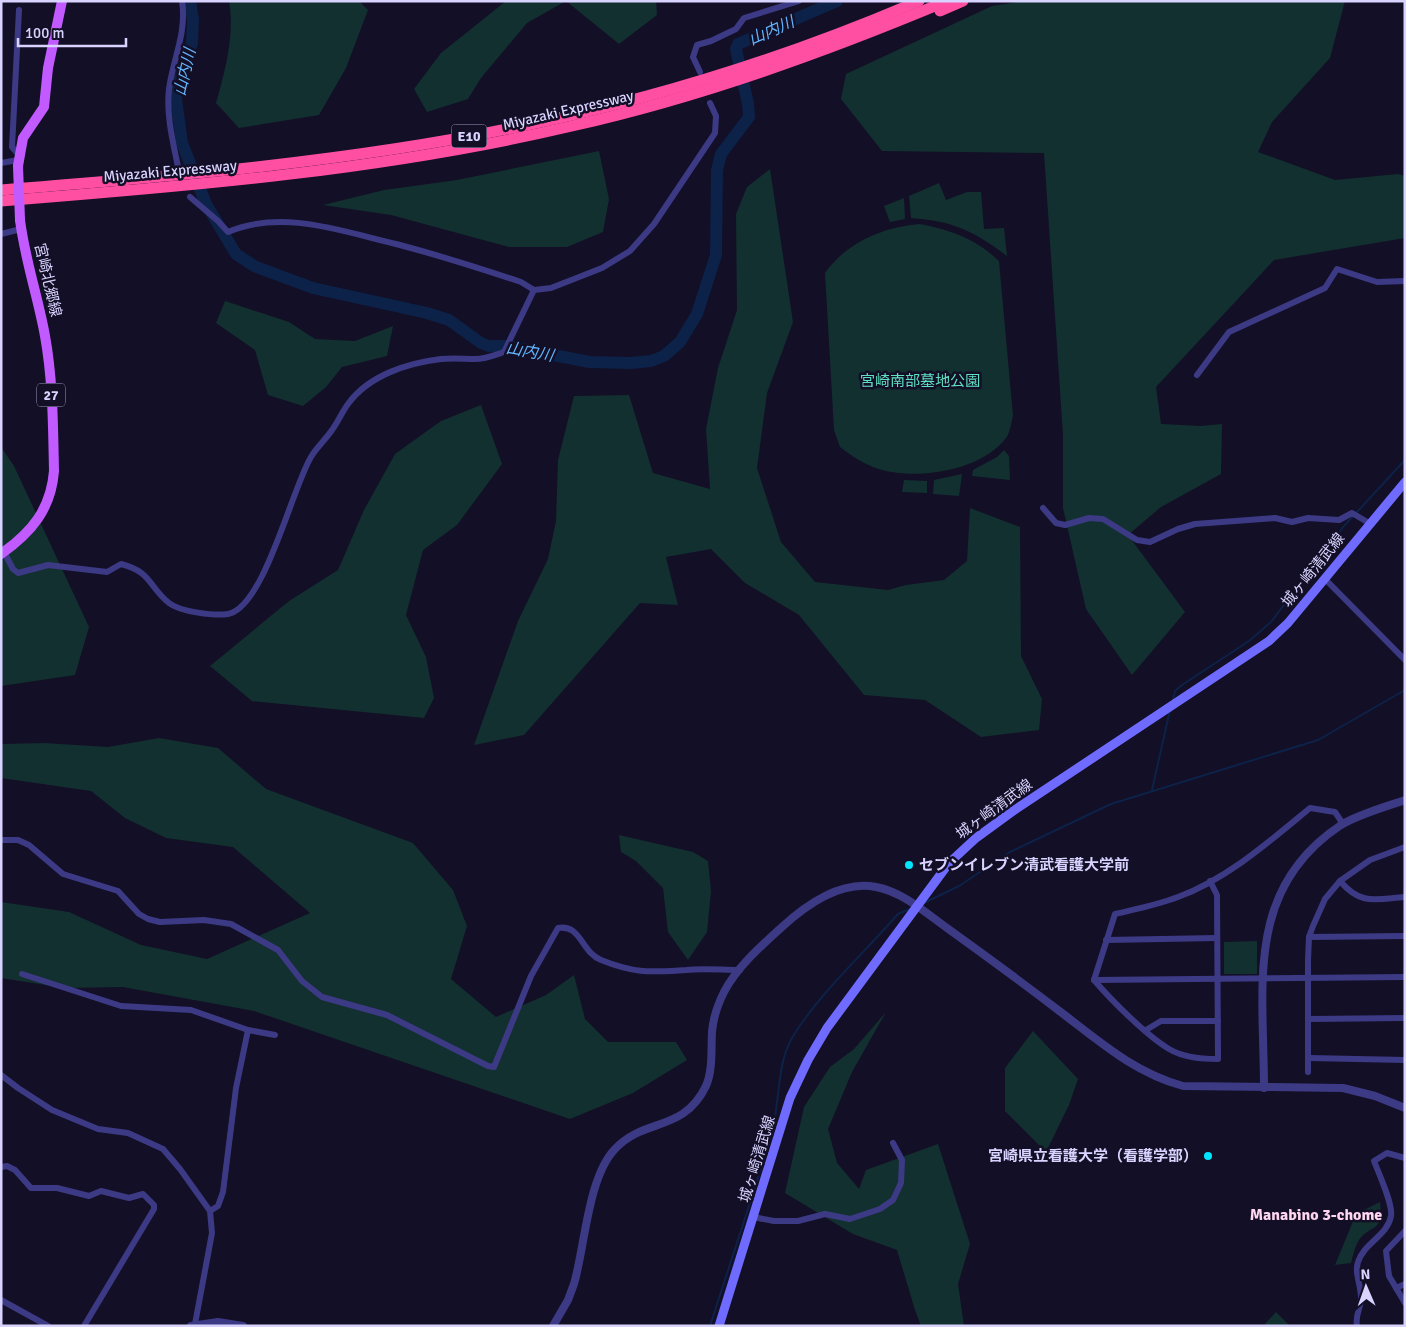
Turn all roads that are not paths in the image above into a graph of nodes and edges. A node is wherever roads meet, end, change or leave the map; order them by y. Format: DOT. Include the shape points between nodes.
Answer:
graph roads {
  1 [pos="62,1"];
  2 [pos="182,1"];
  3 [pos="799,1"];
  4 [pos="919,1"];
  5 [pos="946,1"];
  6 [pos="964,1"];
  7 [pos="19,10"];
  8 [pos="882,28"];
  9 [pos="700,72"];
  10 [pos="710,103"];
  11 [pos="18,160"];
  12 [pos="1,164"];
  13 [pos="178,167"];
  14 [pos="1,184"];
  15 [pos="84,184"];
  16 [pos="1,190"];
  17 [pos="190,197"];
  18 [pos="1,201"];
  19 [pos="21,225"];
  20 [pos="1,234"];
  21 [pos="1405,281"];
  22 [pos="534,290"];
  23 [pos="1197,374"];
  24 [pos="1405,482"];
  25 [pos="1044,508"];
  26 [pos="1369,523"];
  27 [pos="3,553"];
  28 [pos="1324,578"];
  29 [pos="1405,660"];
  30 [pos="1405,800"];
  31 [pos="1343,824"];
  32 [pos="1,840"];
  33 [pos="1405,847"];
  34 [pos="1210,881"];
  35 [pos="1340,881"];
  36 [pos="1405,897"];
  37 [pos="918,903"];
  38 [pos="1405,936"];
  39 [pos="1217,938"];
  40 [pos="1310,938"];
  41 [pos="1106,940"];
  42 [pos="740,970"];
  43 [pos="22,974"];
  44 [pos="1264,978"];
  45 [pos="1309,978"];
  46 [pos="1405,978"];
  47 [pos="1217,979"];
  48 [pos="1094,980"];
  49 [pos="1405,1018"];
  50 [pos="1309,1019"];
  51 [pos="1218,1021"];
  52 [pos="248,1030"];
  53 [pos="1146,1030"];
  54 [pos="275,1035"];
  55 [pos="1309,1058"];
  56 [pos="1405,1060"];
  57 [pos="1308,1072"];
  58 [pos="1,1075"];
  59 [pos="1264,1088"];
  60 [pos="1405,1108"];
  61 [pos="893,1143"];
  62 [pos="1405,1158"];
  63 [pos="1,1167"];
  64 [pos="210,1211"];
  65 [pos="753,1217"];
  66 [pos="1405,1231"];
  67 [pos="1405,1284"];
  68 [pos="1396,1288"];
  69 [pos="1,1300"];
  70 [pos="1405,1303"];
  71 [pos="193,1325"];
  72 [pos="48,1326"];
  73 [pos="84,1326"];
  74 [pos="243,1326"];
  75 [pos="553,1326"];
  76 [pos="719,1326"];
  77 [pos="1358,1326"];
  1 -- 11 [label="main road, 宮崎北郷線 / 27" via="48,68 44,108 23,138"];
  2 -- 13 [label="street" via="183,31 169,92 170,123"];
  3 -- 9 [label="street" via="744,18 736,29 697,44 694,57"];
  4 -- 15 [label="highway, Miyazaki Expressway / E10" via="757,63 619,103 523,126 333,157"];
  5 -- 8 [label="highway, Miyazaki Expressway / E10"];
  6 -- 8 [label="highway"];
  7 -- 11 [label="street" via="12,147"];
  8 -- 18 [label="highway, Miyazaki Expressway / E10" via="685,96 572,126 454,150 230,181"];
  10 -- 22 [label="street" via="716,116 715,133 654,224 630,251 602,268 551,288"];
  11 -- 12 [label="street"];
  11 -- 19 [label="main road, 宮崎北郷線 / 27, bridge"];
  14 -- 15 [label="highway" via="60,181"];
  15 -- 16 [label="highway, Miyazaki Expressway / E10"];
  17 -- 22 [label="street" via="228,232 247,224 322,224 438,255 521,282"];
  19 -- 20 [label="street"];
  19 -- 27 [label="main road, 宮崎北郷線 / 27" via="50,367 54,471 47,505 37,523"];
  21 -- 23 [label="street" via="1377,282 1337,269 1325,288 1229,332"];
  22 -- 27 [label="street" via="504,352 485,358 447,358 412,365 380,377 358,393 310,458 270,560 249,598 237,610 218,615 170,604 144,573 121,564 107,572 48,565 18,573"];
  24 -- 26 [label="main road, 城ヶ崎清武線"];
  25 -- 26 [label="street" via="1056,523 1065,525 1089,518 1103,519 1137,540 1150,542 1195,524 1275,518 1292,522 1308,518 1339,520 1352,513"];
  26 -- 28 [label="main road, 城ヶ崎清武線"];
  28 -- 29 [label="street"];
  28 -- 37 [label="main road, 城ヶ崎清武線" via="1288,623 1269,640 1122,737 957,853"];
  30 -- 31 [label="street"];
  31 -- 34 [label="street" via="1335,812 1310,808 1262,847"];
  31 -- 44 [label="street" via="1314,846 1290,874 1279,893 1265,939"];
  32 -- 42 [label="street" via="29,844 63,874 118,891 148,919 231,924 276,948 302,981 322,997 387,1014 488,1066 494,1067 531,976 558,928 573,930 589,954 632,970 652,973 687,969"];
  33 -- 35 [label="street" via="1370,860"];
  34 -- 39 [label="street" via="1217,895"];
  34 -- 41 [label="street" via="1177,898 1115,914"];
  35 -- 36 [label="street" via="1361,899"];
  35 -- 40 [label="street" via="1324,899"];
  37 -- 42 [label="street" via="875,887 830,894 794,916"];
  37 -- 59 [label="street" via="1121,1058 1158,1079 1183,1086"];
  37 -- 65 [label="main road, 城ヶ崎清武線" via="827,1028 808,1060 790,1098"];
  38 -- 40 [label="street"];
  39 -- 41 [label="street"];
  39 -- 47 [label="street"];
  40 -- 45 [label="street"];
  41 -- 48 [label="street"];
  42 -- 75 [label="street" via="718,1005 712,1030 710,1073 697,1102 676,1120 645,1129 622,1143 600,1170 574,1284"];
  43 -- 52 [label="street" via="121,1006 191,1010"];
  44 -- 45 [label="street"];
  44 -- 47 [label="street"];
  44 -- 59 [label="street"];
  45 -- 46 [label="street"];
  45 -- 50 [label="street"];
  47 -- 48 [label="street"];
  47 -- 51 [label="street"];
  48 -- 53 [label="street"];
  49 -- 50 [label="street"];
  50 -- 55 [label="street"];
  51 -- 53 [label="street" via="1161,1021"];
  51 -- 53 [label="street" via="1218,1059 1198,1059 1169,1049"];
  52 -- 54 [label="street"];
  52 -- 64 [label="street" via="236,1088 223,1192 218,1206"];
  55 -- 56 [label="street"];
  55 -- 57 [label="street"];
  58 -- 64 [label="street" via="52,1110 98,1129 128,1132 163,1149"];
  59 -- 60 [label="street" via="1343,1088"];
  61 -- 65 [label="street" via="902,1160 902,1183 897,1194 880,1208 850,1219 825,1214 798,1221 774,1222"];
  62 -- 77 [label="street" via="1387,1153 1374,1161 1392,1215 1387,1227 1362,1251 1357,1264 1361,1299 1356,1320"];
  63 -- 73 [label="street" via="15,1170 31,1188 56,1188 89,1196 101,1191 129,1198 143,1194 154,1205"];
  64 -- 71 [label="street" via="212,1233"];
  65 -- 76 [label="main road, 城ヶ崎清武線"];
  66 -- 68 [label="street" via="1386,1251 1389,1276"];
  67 -- 68 [label="street"];
  68 -- 70 [label="street"];
  69 -- 72 [label="street"];
  71 -- 74 [label="street" via="218,1322"];
}
